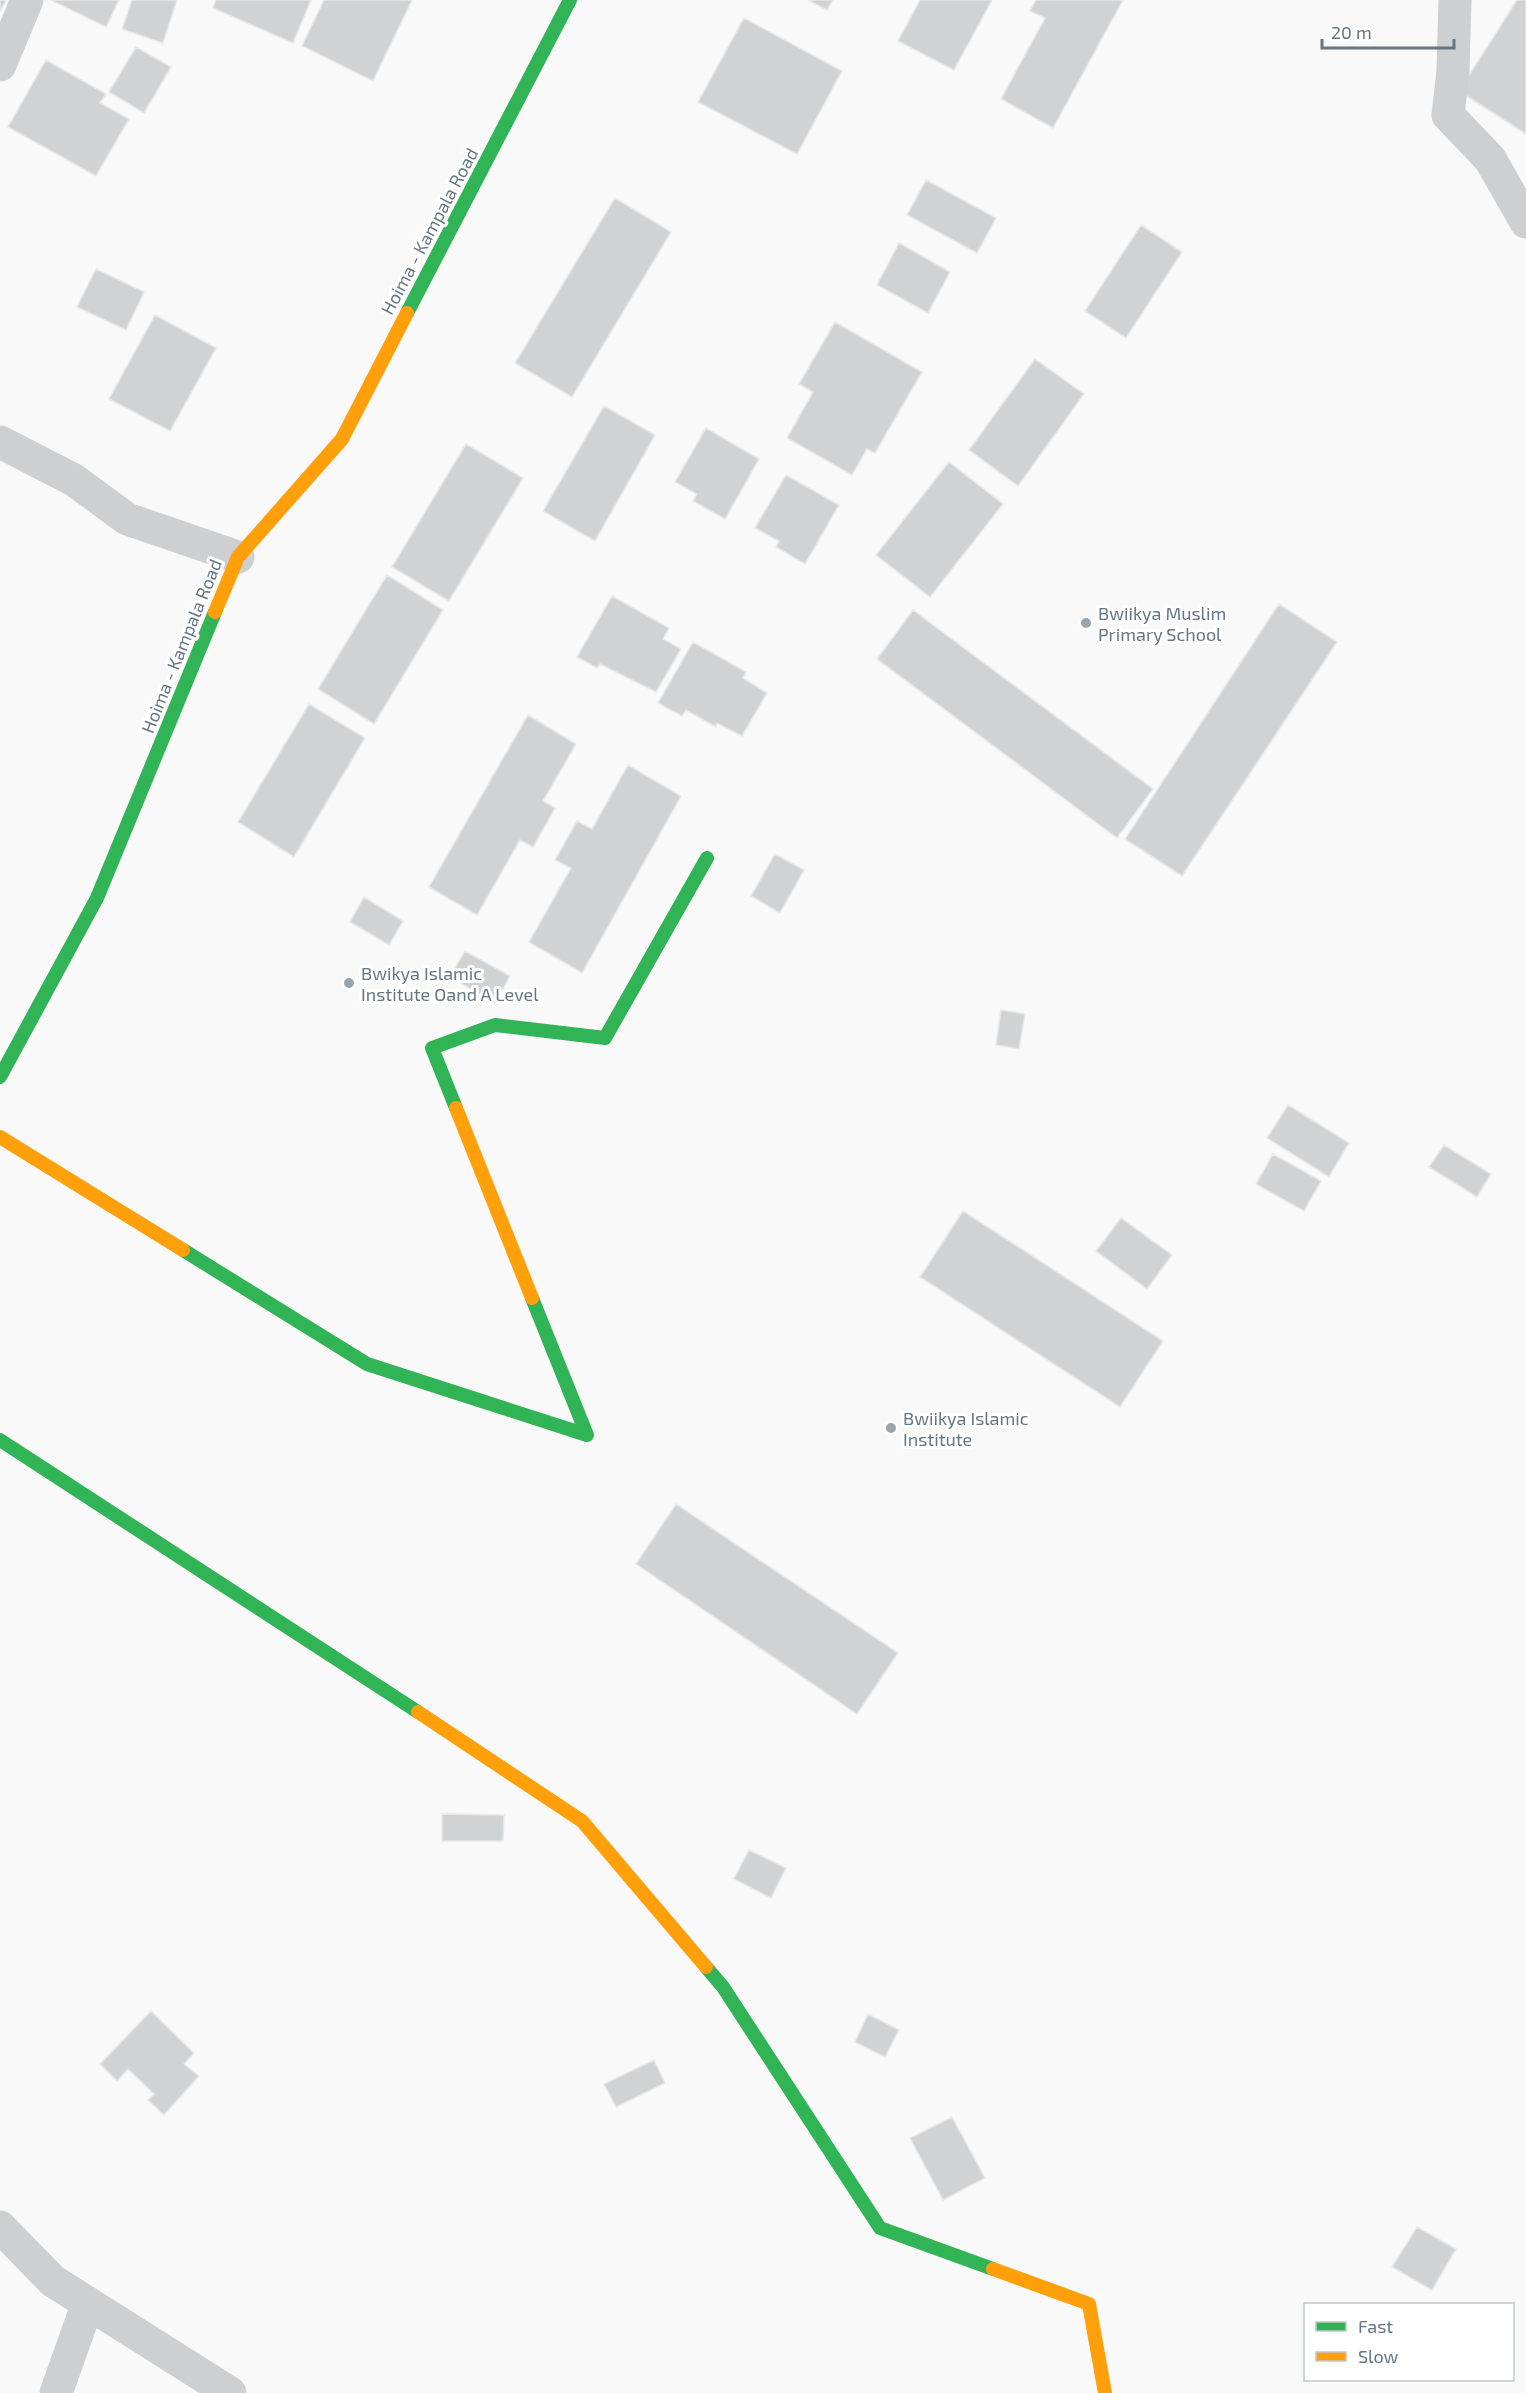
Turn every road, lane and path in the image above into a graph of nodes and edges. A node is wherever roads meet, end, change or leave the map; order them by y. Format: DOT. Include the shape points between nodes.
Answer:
graph roads {
  1 [pos="27,0"];
  2 [pos="570,0"];
  3 [pos="1455,0"];
  4 [pos="0,65"];
  5 [pos="1526,222"];
  6 [pos="0,442"];
  7 [pos="237,557"];
  8 [pos="707,858"];
  9 [pos="0,1077"];
  10 [pos="0,1137"];
  11 [pos="0,1440"];
  12 [pos="0,2227"];
  13 [pos="88,2303"];
  14 [pos="56,2393"];
  15 [pos="230,2393"];
  16 [pos="1105,2393"];
  1 -- 4 [label="street"];
  2 -- 7 [label="street, Hoima - Kampala Road" via="342,439"];
  3 -- 5 [label="street" via="1448,115 1490,159"];
  6 -- 7 [label="street" via="74,480 127,519"];
  7 -- 9 [label="street, Hoima - Kampala Road" via="97,898"];
  8 -- 10 [label="street" via="605,1038 495,1025 432,1048 587,1435 367,1364"];
  11 -- 16 [label="street" via="582,1821 723,1987 880,2228 1089,2304"];
  12 -- 13 [label="street" via="53,2281"];
  13 -- 14 [label="street"];
  13 -- 15 [label="street"];
}
